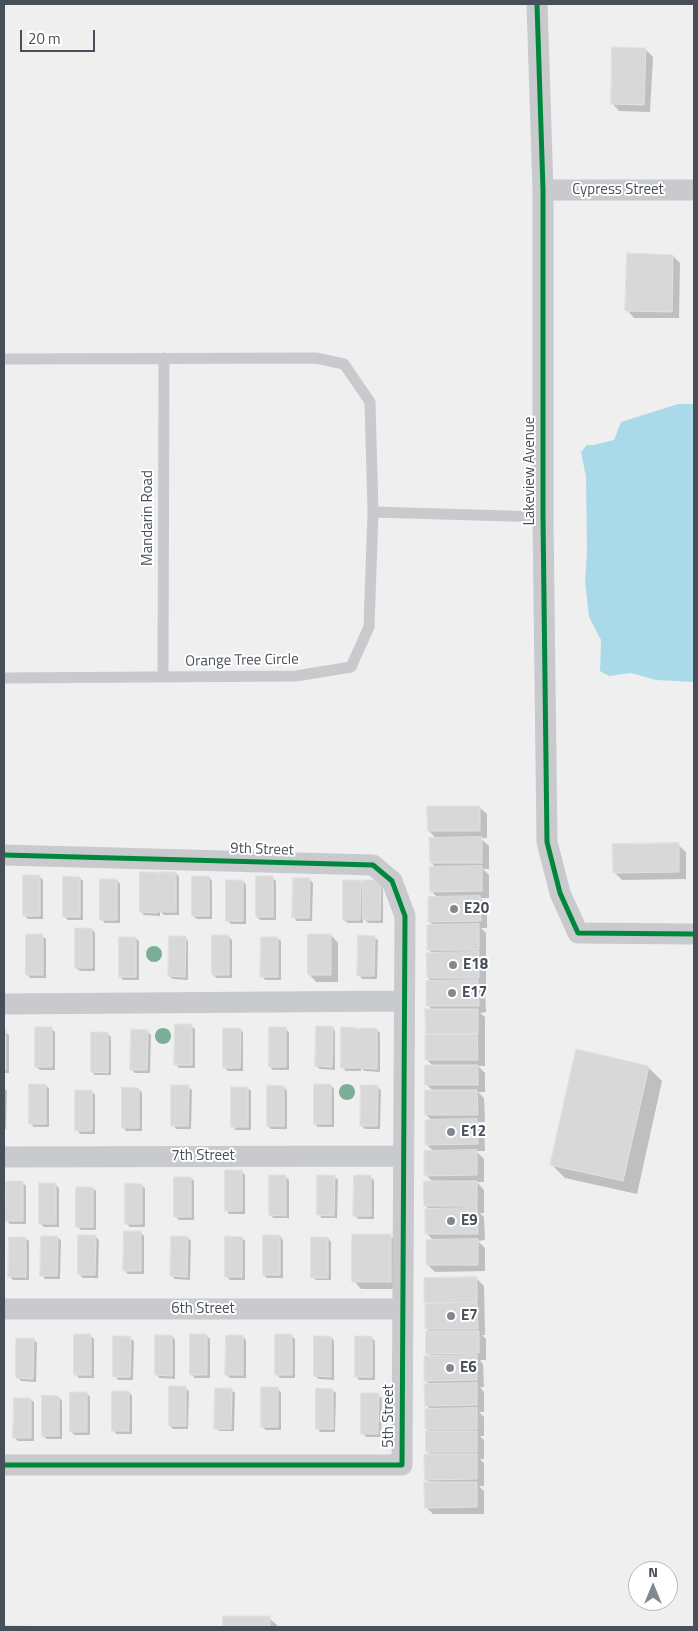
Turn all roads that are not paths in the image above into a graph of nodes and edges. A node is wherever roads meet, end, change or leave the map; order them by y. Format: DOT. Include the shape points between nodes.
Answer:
graph roads {
  1 [pos="538,4"];
  2 [pos="543,190"];
  3 [pos="694,190"];
  4 [pos="164,358"];
  5 [pos="4,360"];
  6 [pos="373,512"];
  7 [pos="543,517"];
  8 [pos="163,677"];
  9 [pos="4,678"];
  10 [pos="4,855"];
  11 [pos="694,934"];
  12 [pos="404,1001"];
  13 [pos="4,1004"];
  14 [pos="402,1156"];
  15 [pos="4,1157"];
  16 [pos="4,1309"];
  17 [pos="402,1309"];
  18 [pos="4,1465"];
  1 -- 2 [label="street, Lakeview Avenue"];
  2 -- 3 [label="street, Cypress Street"];
  2 -- 7 [label="street, Lakeview Avenue"];
  4 -- 5 [label="lane, Orange Tree Circle"];
  4 -- 6 [label="lane, Orange Tree Circle" via="316,358 344,364 370,402"];
  4 -- 8 [label="lane, Mandarin Road"];
  6 -- 7 [label="lane"];
  6 -- 8 [label="lane, Orange Tree Circle" via="370,627 351,667 296,676"];
  7 -- 11 [label="street, Lakeview Avenue" via="548,842 560,893 578,933"];
  8 -- 9 [label="lane, Orange Tree Circle"];
  10 -- 12 [label="street, 9th Street" via="373,866 392,881 404,916"];
  12 -- 13 [label="street"];
  12 -- 14 [label="street, 5th Street"];
  14 -- 15 [label="street, 7th Street"];
  14 -- 17 [label="street, 5th Street"];
  16 -- 17 [label="street, 6th Street"];
  17 -- 18 [label="street, 5th Street" via="402,1464"];
}
